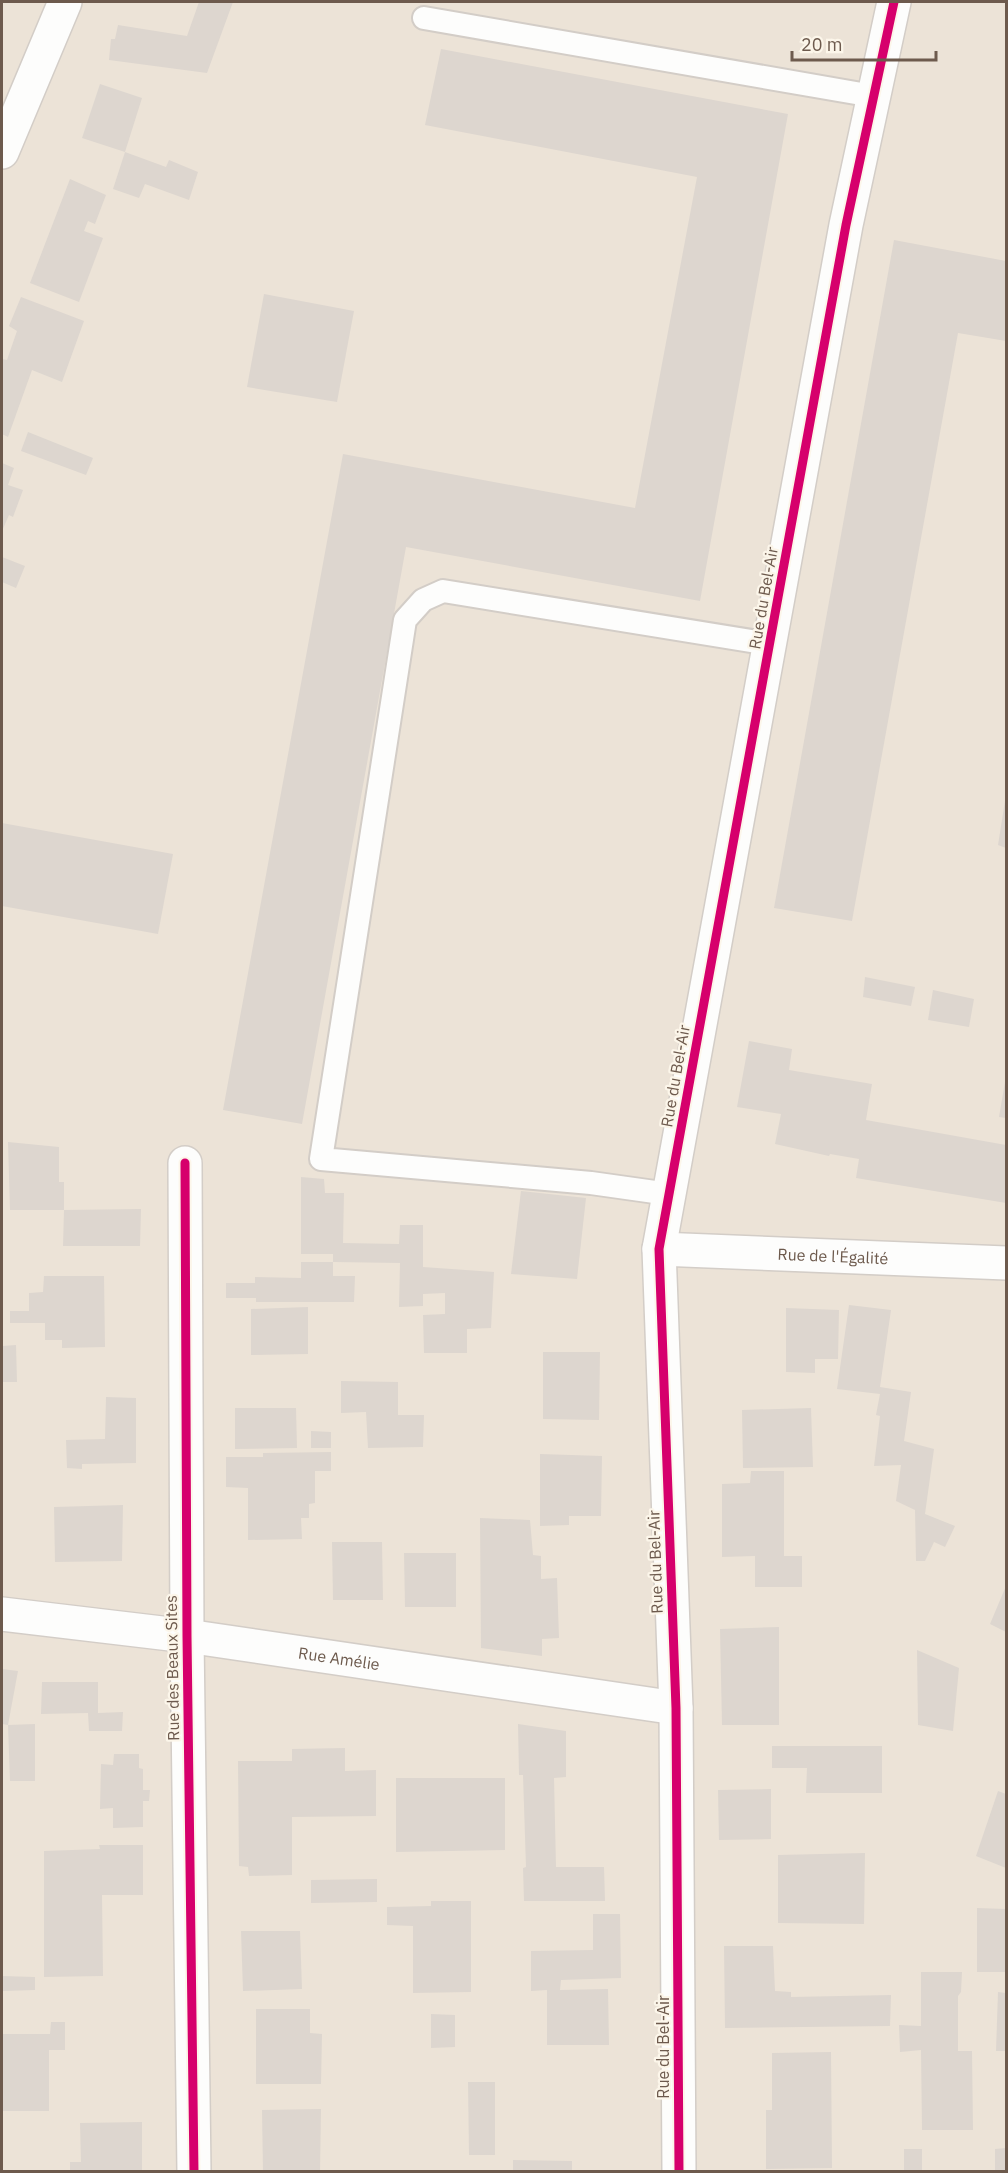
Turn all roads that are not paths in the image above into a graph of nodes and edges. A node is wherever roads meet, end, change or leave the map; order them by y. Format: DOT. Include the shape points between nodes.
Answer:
graph roads {
  1 [pos="65,2"];
  2 [pos="894,2"];
  3 [pos="424,18"];
  4 [pos="873,96"];
  5 [pos="2,152"];
  6 [pos="770,644"];
  7 [pos="185,1163"];
  8 [pos="669,1194"];
  9 [pos="659,1249"];
  10 [pos="1006,1263"];
  11 [pos="2,1614"];
  12 [pos="187,1636"];
  13 [pos="676,1708"];
  14 [pos="194,2172"];
  15 [pos="679,2172"];
  1 -- 5 [label="street"];
  2 -- 4 [label="street, Rue du Bel-Air"];
  3 -- 4 [label="lane"];
  4 -- 6 [label="street, Rue du Bel-Air"];
  6 -- 8 [label="street, Rue du Bel-Air"];
  6 -- 8 [label="lane" via="443,591 423,600 405,620 321,1159 591,1183"];
  7 -- 12 [label="street, Rue des Beaux Sites"];
  8 -- 9 [label="street, Rue du Bel-Air"];
  9 -- 10 [label="street, Rue de l'Égalité"];
  9 -- 13 [label="street, Rue du Bel-Air"];
  11 -- 12 [label="street, Rue Amélie"];
  12 -- 13 [label="street, Rue Amélie"];
  12 -- 14 [label="street, Rue des Beaux Sites"];
  13 -- 15 [label="street, Rue du Bel-Air"];
}
